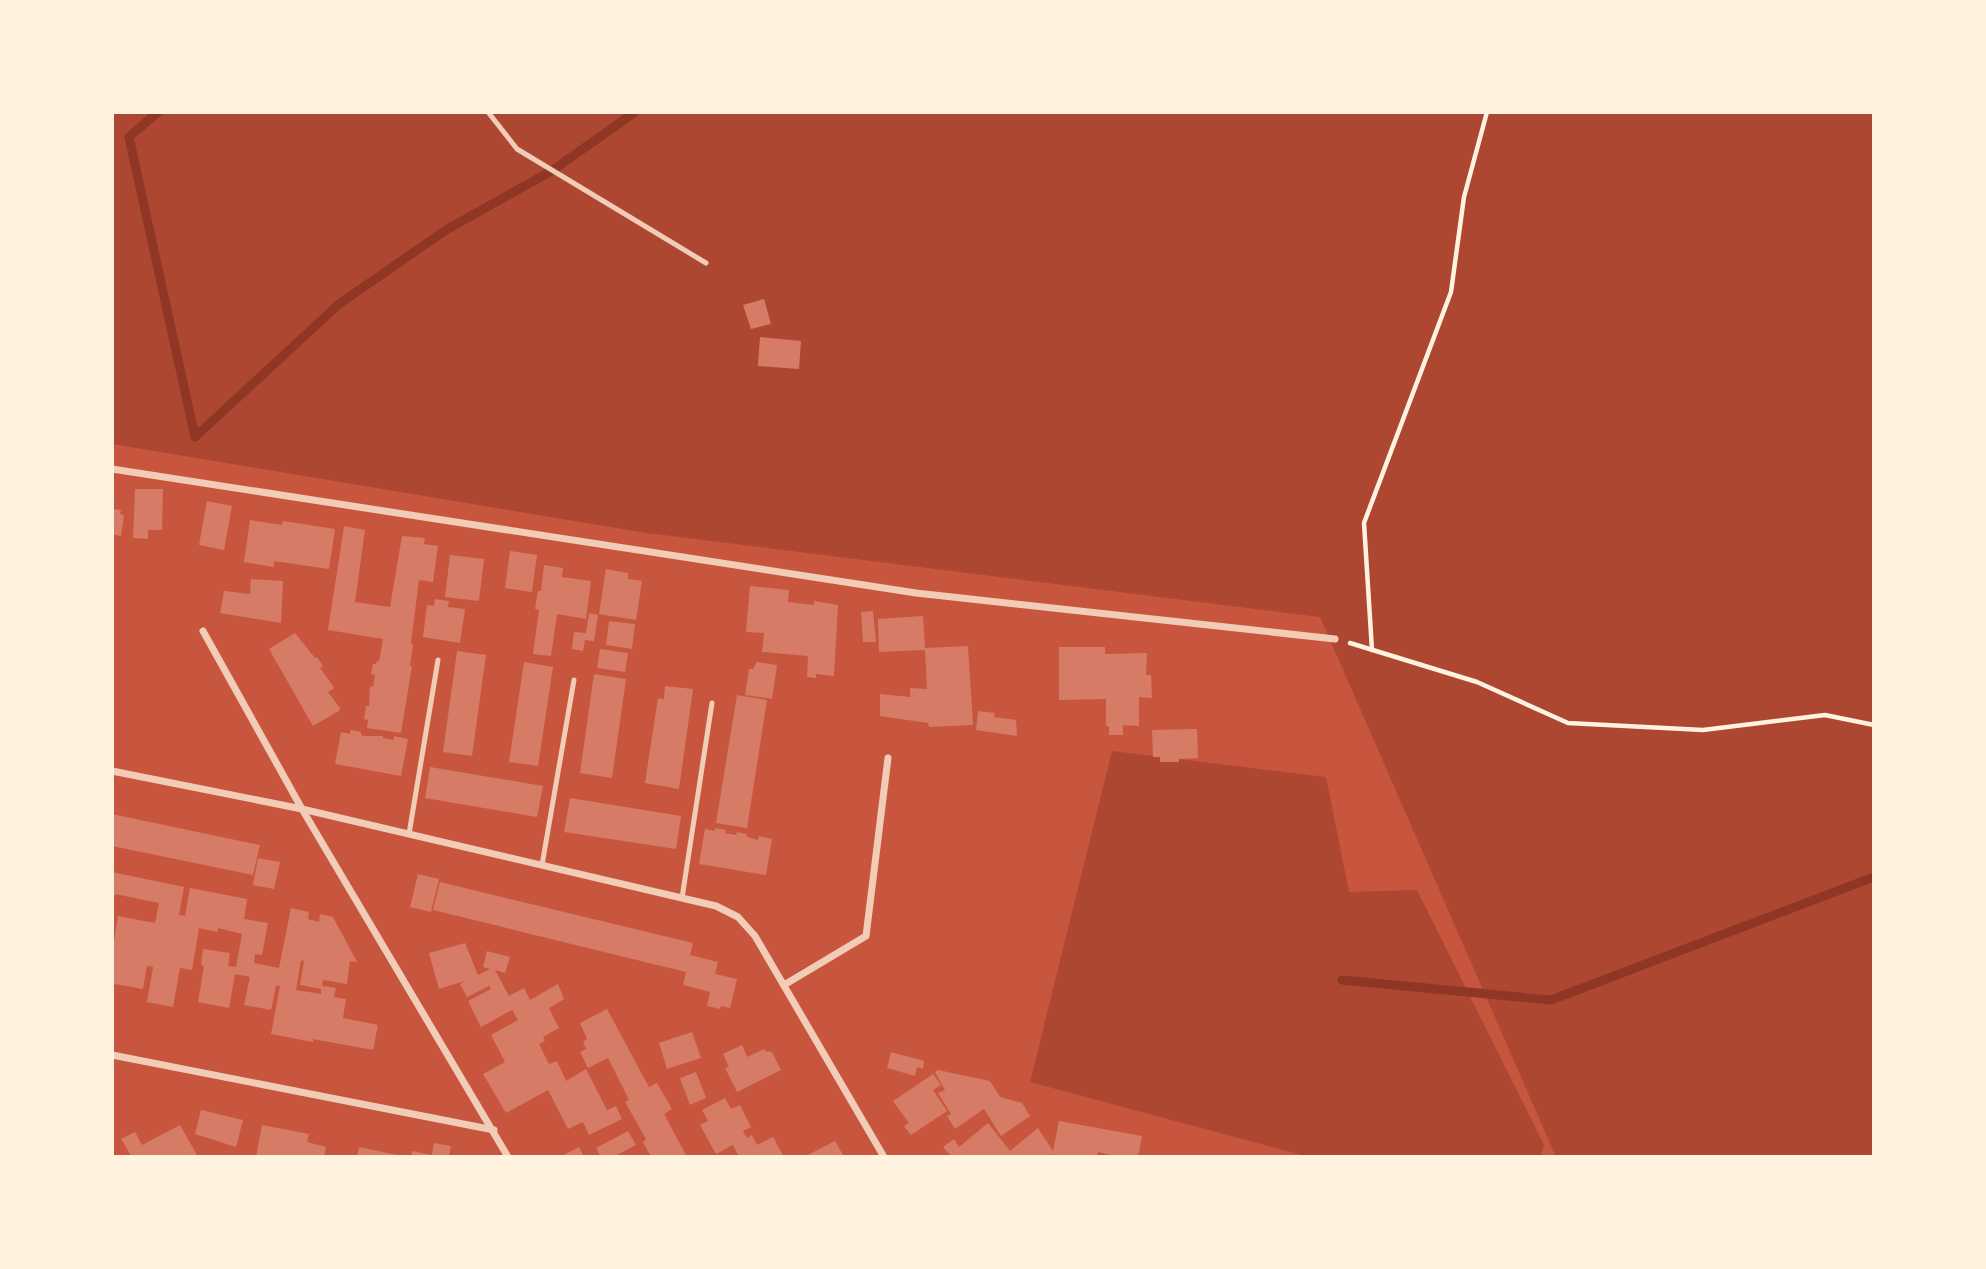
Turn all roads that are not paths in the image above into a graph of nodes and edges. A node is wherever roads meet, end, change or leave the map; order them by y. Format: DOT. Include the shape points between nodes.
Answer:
graph roads {
  1 [pos="488,112"];
  2 [pos="706,263"];
  3 [pos="112,469"];
  4 [pos="203,631"];
  5 [pos="1335,639"];
  6 [pos="438,660"];
  7 [pos="574,680"];
  8 [pos="712,703"];
  9 [pos="888,758"];
  10 [pos="112,771"];
  11 [pos="302,809"];
  12 [pos="409,834"];
  13 [pos="542,865"];
  14 [pos="682,898"];
  15 [pos="784,985"];
  16 [pos="112,1055"];
  17 [pos="494,1130"];
  18 [pos="508,1157"];
  19 [pos="884,1157"];
  1 -- 2 [label="lane" via="517,149"];
  3 -- 5 [label="street" via="916,593"];
  4 -- 11 [label="street"];
  6 -- 12 [label="lane"];
  7 -- 13 [label="lane"];
  8 -- 14 [label="lane"];
  9 -- 15 [label="street" via="866,936"];
  10 -- 11 [label="street"];
  11 -- 12 [label="street"];
  11 -- 17 [label="street"];
  12 -- 13 [label="street"];
  13 -- 14 [label="street"];
  14 -- 15 [label="street" via="738,917"];
  15 -- 19 [label="street"];
  16 -- 17 [label="street"];
  17 -- 18 [label="street"];
}
